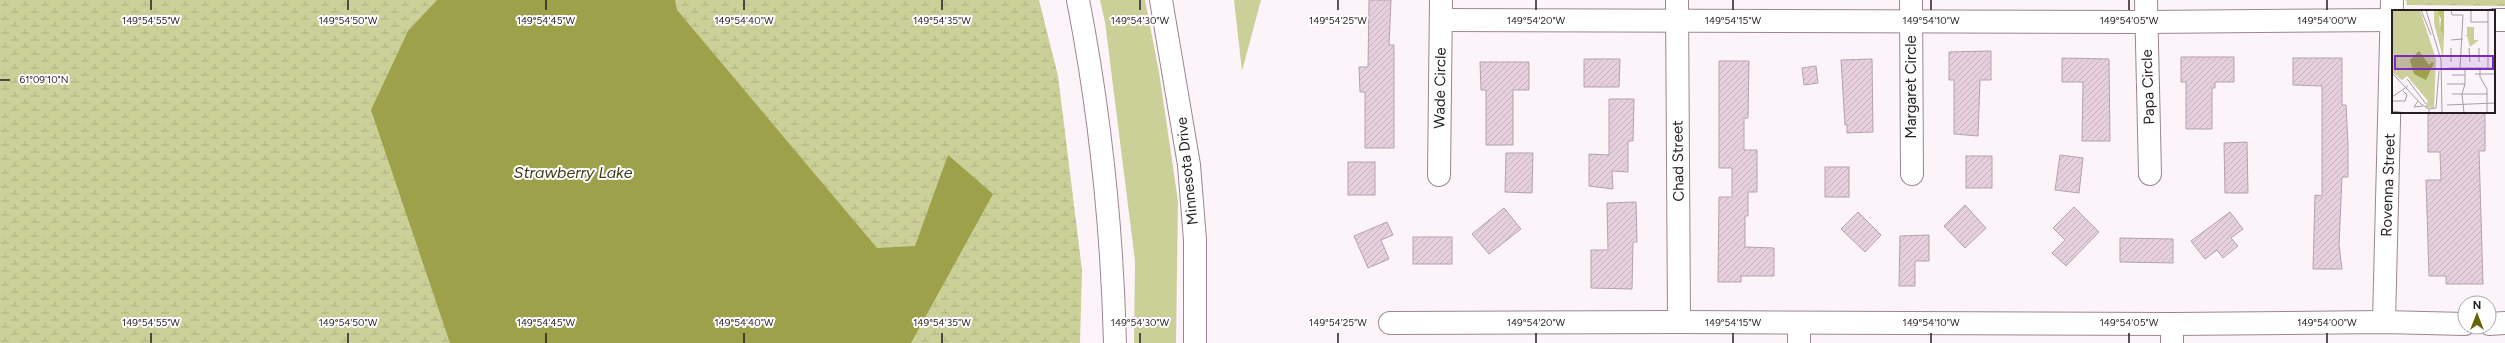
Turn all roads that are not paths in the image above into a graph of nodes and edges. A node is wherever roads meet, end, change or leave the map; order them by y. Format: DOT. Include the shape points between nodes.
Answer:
graph roads {
  1 [pos="1078,0"];
  2 [pos="1161,0"];
  3 [pos="2146,0"];
  4 [pos="1441,10"];
  5 [pos="1677,10"];
  6 [pos="1911,10"];
  7 [pos="2392,13"];
  8 [pos="2146,22"];
  9 [pos="1912,174"];
  10 [pos="2150,174"];
  11 [pos="1439,175"];
  12 [pos="1679,322"];
  13 [pos="2384,322"];
  14 [pos="1390,323"];
  15 [pos="2457,324"];
  16 [pos="1799,333"];
  17 [pos="2172,334"];
  18 [pos="1115,343"];
  19 [pos="1195,343"];
  1 -- 18 [label="main road" via="1094,91 1107,198 1114,272"];
  2 -- 19 [label="main road, Minnesota Drive" via="1189,165 1194,240"];
  3 -- 8 [label="main road, Papa Circle"];
  4 -- 5 [label="main road"];
  4 -- 11 [label="main road, Wade Circle"];
  5 -- 6 [label="main road"];
  5 -- 12 [label="main road, Chad Street"];
  6 -- 8 [label="main road"];
  6 -- 9 [label="main road, Margaret Circle"];
  7 -- 8 [label="main road"];
  7 -- 13 [label="main road, Rovenna Street"];
  8 -- 10 [label="main road, Papa Circle"];
  12 -- 14 [label="main road"];
  12 -- 16 [label="main road"];
  13 -- 15 [label="main road"];
  13 -- 17 [label="main road"];
  16 -- 17 [label="main road"];
}
